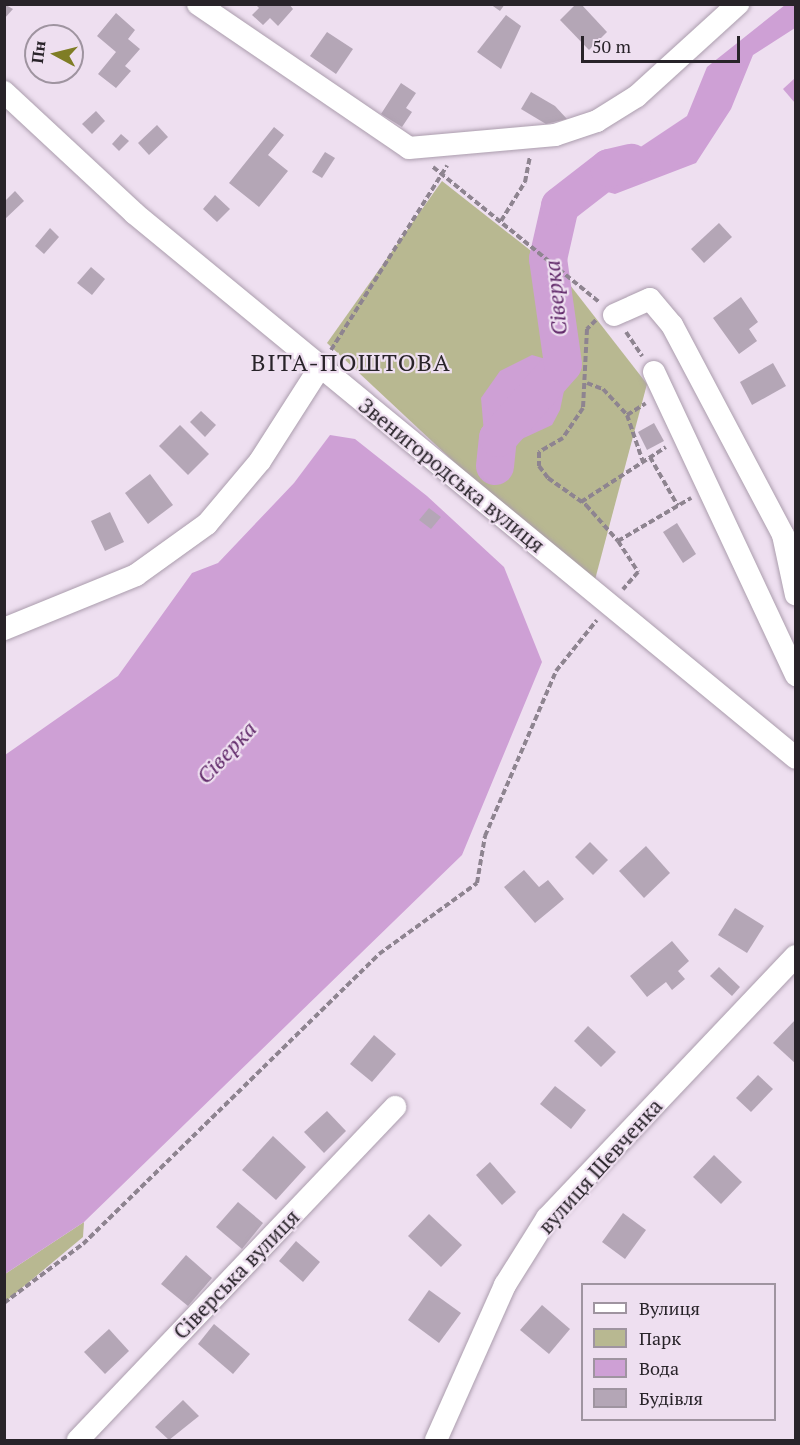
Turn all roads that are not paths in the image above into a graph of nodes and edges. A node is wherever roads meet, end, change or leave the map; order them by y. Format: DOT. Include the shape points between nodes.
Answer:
graph roads {
  1 [pos="198,4"];
  2 [pos="738,4"];
  3 [pos="4,92"];
  4 [pos="607,315"];
  5 [pos="320,367"];
  6 [pos="654,372"];
  7 [pos="795,595"];
  8 [pos="4,629"];
  9 [pos="795,675"];
  10 [pos="795,758"];
  11 [pos="795,956"];
  12 [pos="395,1107"];
  13 [pos="444,1437"];
  14 [pos="78,1440"];
  1 -- 2 [label="street" via="409,148 533,137 583,127 615,112 682,58"];
  3 -- 5 [label="street, Звенигородська вулиця" via="134,213"];
  4 -- 7 [label="street" via="650,299 672,324 783,535"];
  5 -- 8 [label="street" via="260,462 207,524 136,575"];
  5 -- 10 [label="street, Звенигородська вулиця"];
  6 -- 9 [label="street"];
  11 -- 13 [label="street, вулиця Шевченка" via="547,1218 505,1285"];
  12 -- 14 [label="street, Сіверська вулиця"];
}
